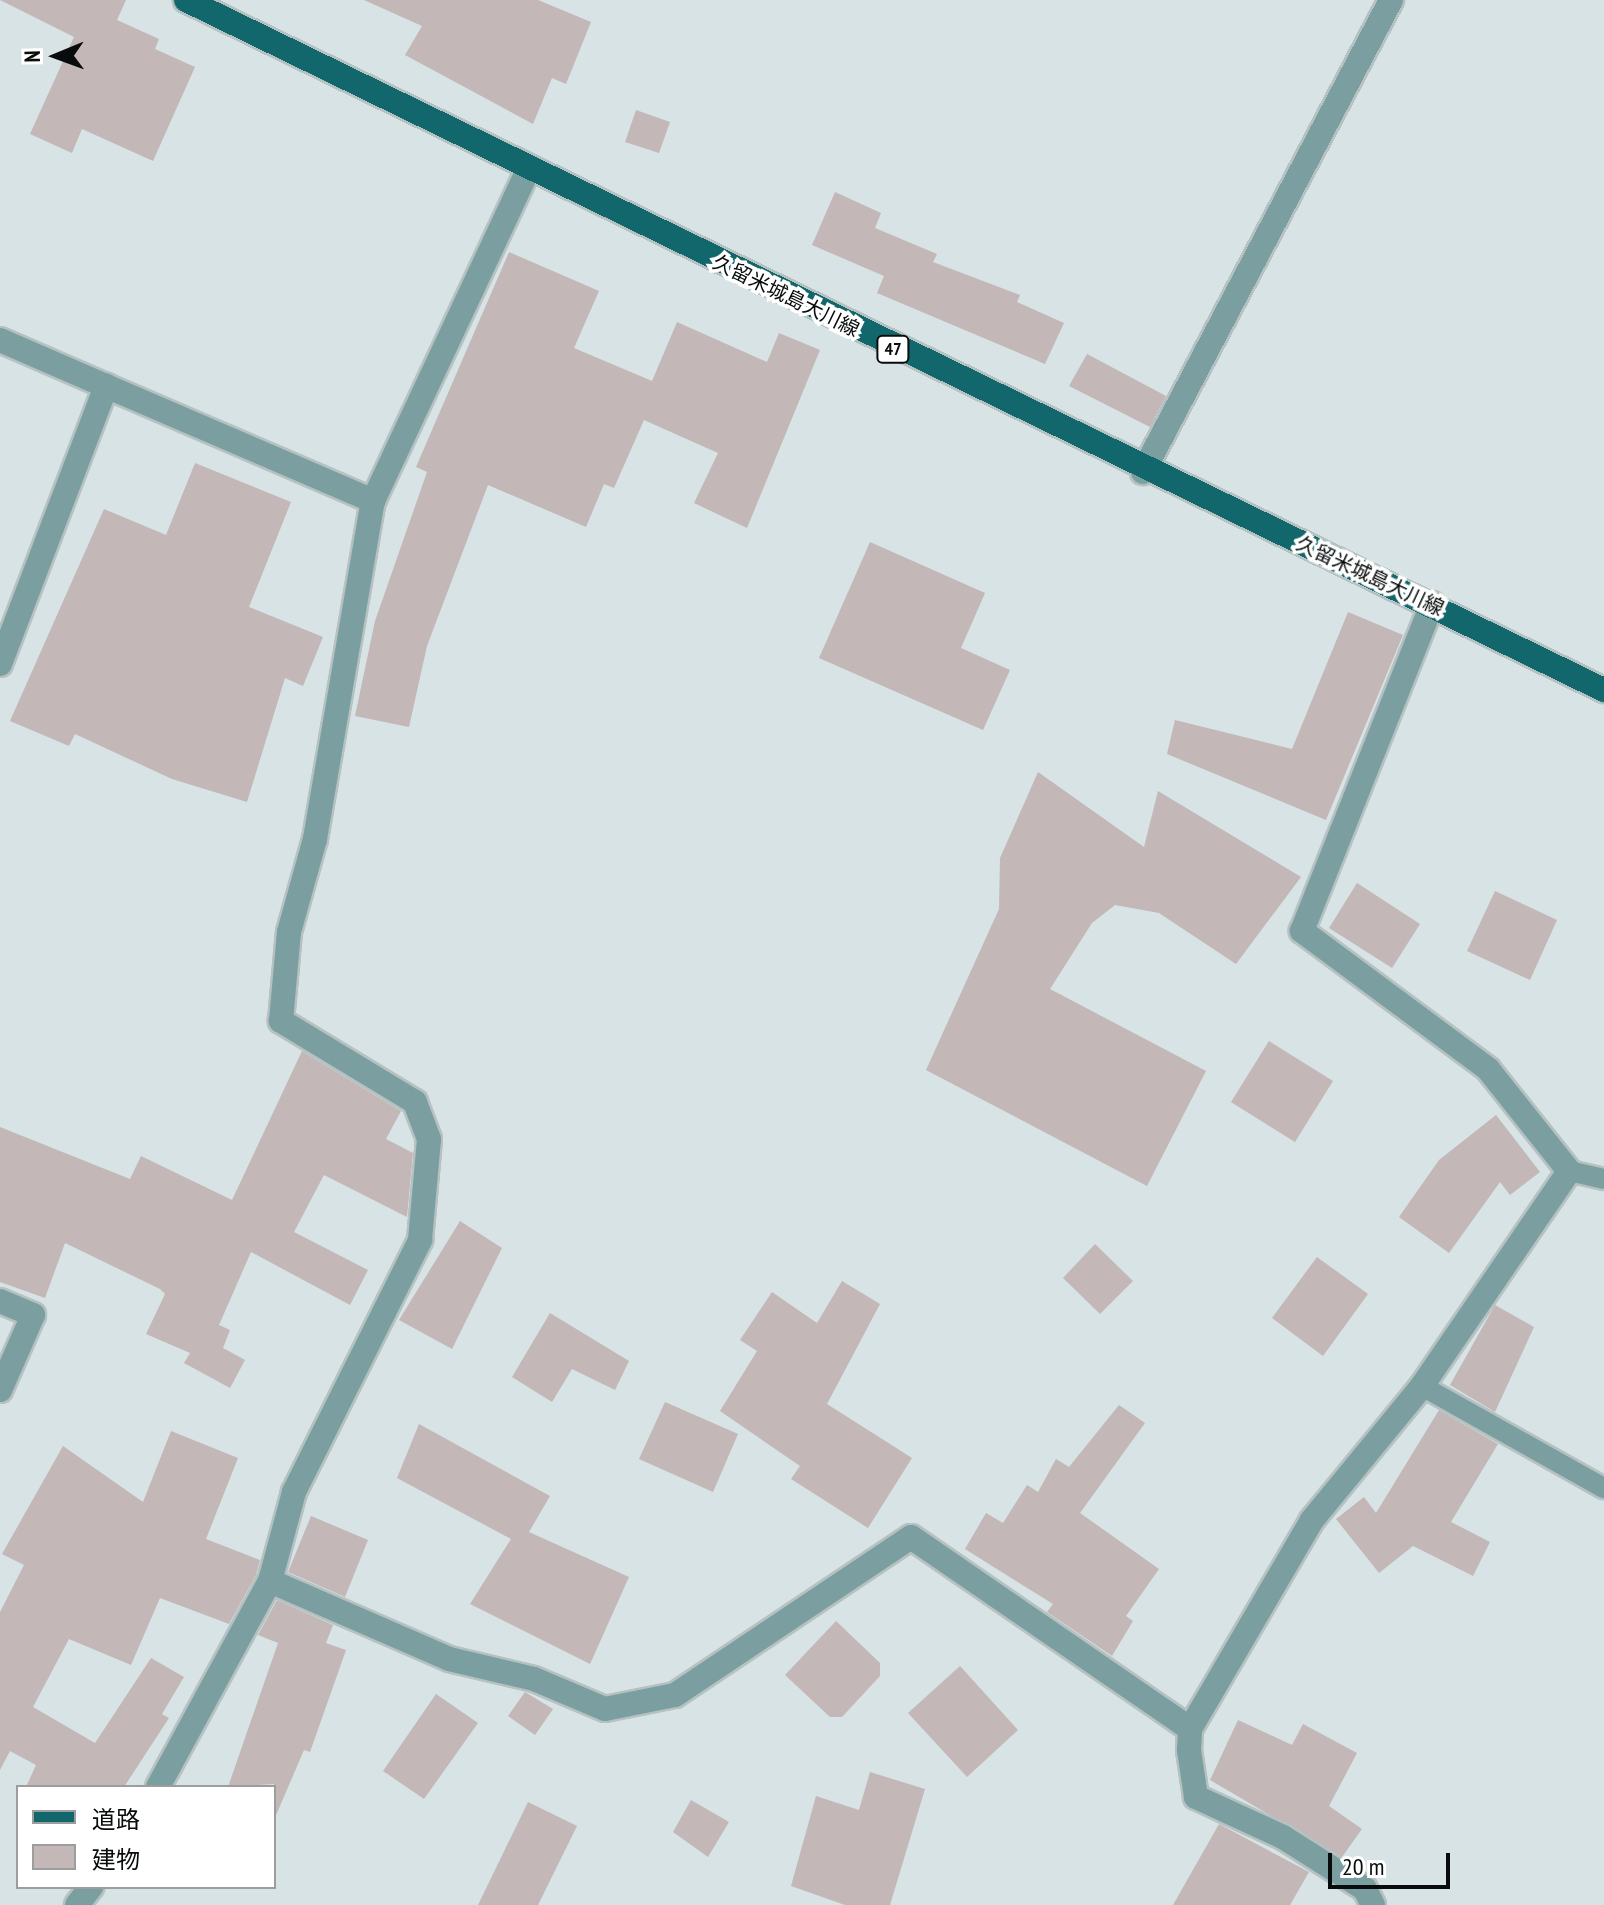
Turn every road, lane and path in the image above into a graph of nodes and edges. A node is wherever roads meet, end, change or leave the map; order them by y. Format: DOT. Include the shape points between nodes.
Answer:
graph roads {
  1 [pos="186,0"];
  2 [pos="1391,0"];
  3 [pos="528,170"];
  4 [pos="0,340"];
  5 [pos="106,386"];
  6 [pos="1143,472"];
  7 [pos="373,501"];
  8 [pos="1432,604"];
  9 [pos="0,664"];
  10 [pos="1604,690"];
  11 [pos="1569,1171"];
  12 [pos="1604,1179"];
  13 [pos="0,1301"];
  14 [pos="1422,1386"];
  15 [pos="0,1390"];
  16 [pos="1604,1488"];
  17 [pos="270,1581"];
  18 [pos="1190,1729"];
  19 [pos="159,1785"];
  20 [pos="89,1889"];
  21 [pos="77,1905"];
  22 [pos="1373,1905"];
  1 -- 3 [label="main road, 久留米城島大川線 / 47"];
  2 -- 6 [label="street"];
  3 -- 6 [label="main road, 久留米城島大川線 / 47"];
  3 -- 7 [label="street"];
  4 -- 5 [label="street"];
  5 -- 7 [label="street"];
  5 -- 9 [label="street"];
  6 -- 8 [label="main road, 久留米城島大川線 / 47"];
  7 -- 17 [label="street" via="315,839 289,932 281,1021 415,1102 429,1139 420,1240 294,1492"];
  8 -- 10 [label="main road, 久留米城島大川線 / 47"];
  8 -- 11 [label="street" via="1302,931 1488,1069"];
  11 -- 12 [label="lane"];
  11 -- 14 [label="street"];
  13 -- 15 [label="street" via="33,1315"];
  14 -- 16 [label="lane"];
  14 -- 18 [label="street" via="1312,1520"];
  17 -- 18 [label="street" via="449,1659 534,1679 605,1709 675,1695 911,1537"];
  17 -- 19 [label="street"];
  18 -- 22 [label="street" via="1196,1797 1283,1837 1365,1889"];
  20 -- 21 [label="street"];
}
